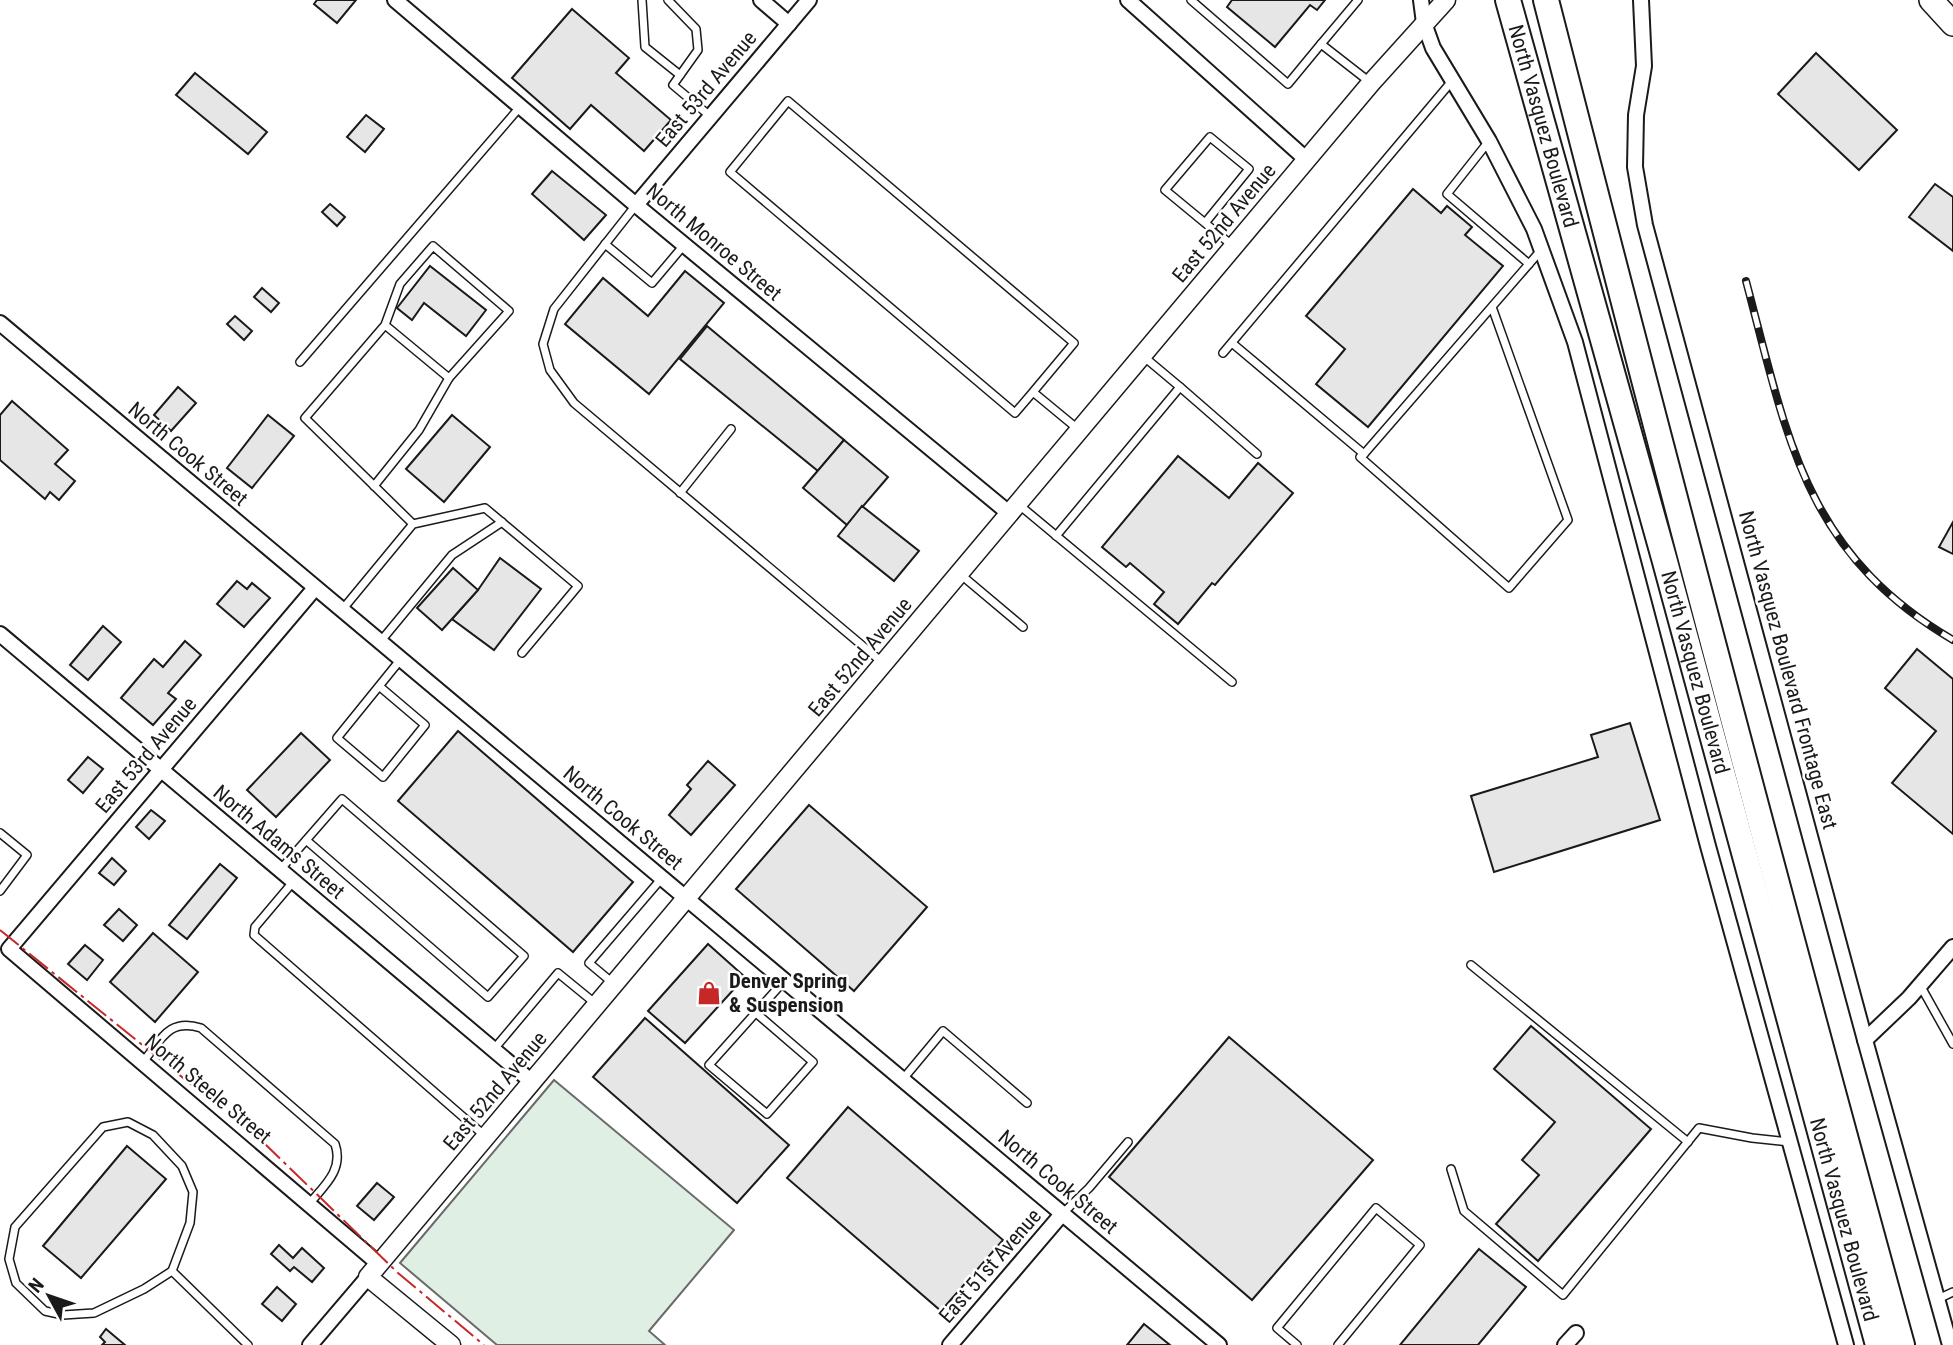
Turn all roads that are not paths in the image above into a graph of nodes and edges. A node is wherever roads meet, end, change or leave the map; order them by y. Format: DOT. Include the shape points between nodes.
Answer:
graph roads {
  1 [pos="394,0"];
  2 [pos="642,0"];
  3 [pos="668,0"];
  4 [pos="761,0"];
  5 [pos="809,0"];
  6 [pos="1128,0"];
  7 [pos="1190,0"];
  8 [pos="1358,0"];
  9 [pos="1421,0"];
  10 [pos="1446,0"];
  11 [pos="1508,0"];
  12 [pos="1546,0"];
  13 [pos="1641,0"];
  14 [pos="1931,0"];
  15 [pos="1424,23"];
  16 [pos="789,24"];
  17 [pos="1953,24"];
  18 [pos="1321,44"];
  19 [pos="680,75"];
  20 [pos="1452,81"];
  21 [pos="1371,83"];
  22 [pos="520,107"];
  23 [pos="711,116"];
  24 [pos="1489,141"];
  25 [pos="1307,160"];
  26 [pos="636,205"];
  27 [pos="1205,223"];
  28 [pos="605,244"];
  29 [pos="684,245"];
  30 [pos="1234,247"];
  31 [pos="1542,249"];
  32 [pos="1529,264"];
  33 [pos="1492,307"];
  34 [pos="0,323"];
  35 [pos="385,325"];
  36 [pos="1232,343"];
  37 [pos="1223,353"];
  38 [pos="1143,356"];
  39 [pos="300,362"];
  40 [pos="449,378"];
  41 [pos="1180,387"];
  42 [pos="1033,392"];
  43 [pos="731,429"];
  44 [pos="1080,430"];
  45 [pos="1257,454"];
  46 [pos="1364,454"];
  47 [pos="374,486"];
  48 [pos="680,493"];
  49 [pos="1014,509"];
  50 [pos="502,522"];
  51 [pos="413,524"];
  52 [pos="1056,536"];
  53 [pos="959,574"];
  54 [pos="315,588"];
  55 [pos="342,610"];
  56 [pos="1023,627"];
  57 [pos="0,634"];
  58 [pos="380,642"];
  59 [pos="522,653"];
  60 [pos="401,659"];
  61 [pos="883,664"];
  62 [pos="1232,682"];
  63 [pos="379,685"];
  64 [pos="160,770"];
  65 [pos="0,833"];
  66 [pos="306,840"];
  67 [pos="279,870"];
  68 [pos="662,878"];
  69 [pos="293,882"];
  70 [pos="1,889"];
  71 [pos="686,898"];
  72 [pos="4,946"];
  73 [pos="1953,947"];
  74 [pos="1471,965"];
  75 [pos="785,980"];
  76 [pos="614,984"];
  77 [pos="1920,985"];
  78 [pos="597,1005"];
  79 [pos="756,1013"];
  80 [pos="1865,1040"];
  81 [pos="1953,1044"];
  82 [pos="494,1050"];
  83 [pos="142,1063"];
  84 [pos="902,1079"];
  85 [pos="532,1082"];
  86 [pos="1027,1103"];
  87 [pos="485,1137"];
  88 [pos="1128,1142"];
  89 [pos="1688,1142"];
  90 [pos="1790,1142"];
  91 [pos="1451,1169"];
  92 [pos="309,1204"];
  93 [pos="1062,1214"];
  94 [pos="373,1270"];
  95 [pos="172,1271"];
  96 [pos="1953,1292"];
  97 [pos="1938,1299"];
  98 [pos="1576,1333"];
  99 [pos="248,1345"];
  100 [pos="310,1345"];
  101 [pos="451,1345"];
  102 [pos="950,1345"];
  103 [pos="1219,1345"];
  104 [pos="1297,1345"];
  105 [pos="1338,1345"];
  106 [pos="1565,1345"];
  107 [pos="1846,1345"];
  108 [pos="1878,1345"];
  109 [pos="1902,1345"];
  110 [pos="1950,1345"];
  1 -- 22 [label="street, North Monroe Street"];
  2 -- 19 [label="lane" via="645,47"];
  3 -- 19 [label="lane" via="696,29 698,50"];
  4 -- 16 [label="street"];
  5 -- 16 [label="street, East 53rd Avenue"];
  6 -- 25 [label="street"];
  7 -- 18 [label="lane" via="1288,84"];
  8 -- 18 [label="lane"];
  9 -- 15 [label="street"];
  10 -- 15 [label="street, East 52nd Avenue"];
  11 -- 108 [label="highway, North Vasquez Boulevard"];
  12 -- 109 [label="highway, North Vasquez Boulevard" via="1817,1038"];
  13 -- 80 [label="street, North Vasquez Boulevard Frontage East" via="1644,66 1636,115 1635,167 1645,225"];
  14 -- 17 [label="main road"];
  15 -- 20 [label="street"];
  15 -- 21 [label="street, East 52nd Avenue"];
  16 -- 23 [label="street, East 53rd Avenue"];
  18 -- 21 [label="lane"];
  19 -- 23 [label="lane" via="673,85"];
  20 -- 24 [label="street"];
  20 -- 36 [label="lane"];
  21 -- 25 [label="street, East 52nd Avenue"];
  22 -- 26 [label="street, North Monroe Street"];
  22 -- 39 [label="lane"];
  23 -- 26 [label="street, East 53rd Avenue"];
  24 -- 31 [label="street"];
  24 -- 32 [label="lane" via="1447,194"];
  25 -- 30 [label="street, East 52nd Avenue"];
  26 -- 28 [label="lane"];
  26 -- 29 [label="street, North Monroe Street"];
  27 -- 27 [label="lane" via="1164,190 1210,137 1249,169"];
  27 -- 30 [label="lane"];
  28 -- 29 [label="lane" via="652,283"];
  28 -- 48 [label="lane" via="554,309 543,344 550,370 574,403"];
  29 -- 49 [label="street, North Monroe Street"];
  30 -- 38 [label="street, East 52nd Avenue"];
  31 -- 32 [label="lane"];
  31 -- 90 [label="street" via="1575,342"];
  32 -- 33 [label="lane"];
  33 -- 46 [label="lane"];
  33 -- 46 [label="lane" via="1568,520 1509,588 1360,457"];
  34 -- 54 [label="street, North Cook Street"];
  35 -- 40 [label="lane"];
  35 -- 40 [label="lane" via="400,284 433,246 509,311"];
  35 -- 47 [label="lane" via="305,418"];
  36 -- 37 [label="lane"];
  36 -- 46 [label="lane"];
  38 -- 41 [label="lane"];
  38 -- 44 [label="street, East 52nd Avenue"];
  40 -- 47 [label="lane" via="419,430"];
  41 -- 45 [label="lane"];
  41 -- 52 [label="lane"];
  42 -- 42 [label="lane" via="1015,413 730,172 788,102 1074,343"];
  42 -- 44 [label="lane"];
  43 -- 48 [label="lane"];
  44 -- 49 [label="street, East 52nd Avenue"];
  47 -- 51 [label="lane"];
  48 -- 61 [label="lane"];
  49 -- 52 [label="lane"];
  49 -- 53 [label="street, East 52nd Avenue"];
  50 -- 51 [label="lane" via="485,508"];
  50 -- 58 [label="lane" via="452,555"];
  50 -- 59 [label="lane" via="578,586"];
  51 -- 55 [label="lane"];
  52 -- 62 [label="lane"];
  53 -- 56 [label="lane"];
  53 -- 61 [label="street, East 52nd Avenue"];
  54 -- 55 [label="street, North Cook Street"];
  54 -- 64 [label="street, East 53rd Avenue"];
  55 -- 58 [label="street, North Cook Street"];
  57 -- 64 [label="street, North Adams Street"];
  58 -- 60 [label="street, North Cook Street"];
  60 -- 63 [label="lane"];
  60 -- 68 [label="street, North Cook Street"];
  61 -- 71 [label="street, East 52nd Avenue"];
  63 -- 63 [label="lane" via="337,738 383,777 425,725"];
  64 -- 67 [label="street, North Adams Street"];
  64 -- 72 [label="street, East 53rd Avenue"];
  65 -- 70 [label="lane" via="27,855"];
  66 -- 66 [label="lane" via="342,799 524,956 488,997"];
  66 -- 67 [label="lane"];
  67 -- 69 [label="street, North Adams Street"];
  68 -- 71 [label="street, North Cook Street"];
  68 -- 76 [label="lane" via="589,963"];
  69 -- 82 [label="street, North Adams Street"];
  69 -- 87 [label="lane" via="254,934"];
  71 -- 75 [label="street, North Cook Street"];
  71 -- 76 [label="street, East 52nd Avenue"];
  72 -- 83 [label="street, North Steele Street"];
  73 -- 77 [label="street"];
  74 -- 89 [label="lane"];
  75 -- 79 [label="lane"];
  75 -- 84 [label="street, North Cook Street"];
  76 -- 78 [label="street, East 52nd Avenue"];
  77 -- 80 [label="street"];
  77 -- 81 [label="lane"];
  78 -- 82 [label="lane" via="558,973"];
  78 -- 85 [label="street, East 52nd Avenue"];
  79 -- 79 [label="lane" via="709,1065 767,1114 813,1062"];
  80 -- 97 [label="street, North Vasquez Boulevard Frontage East"];
  82 -- 85 [label="street, North Adams Street"];
  83 -- 92 [label="street, North Steele Street"];
  83 -- 92 [label="lane" via="177,1025 201,1028 335,1144 338,1155 333,1176"];
  84 -- 86 [label="lane" via="943,1031"];
  84 -- 93 [label="street, North Cook Street"];
  85 -- 87 [label="street, East 52nd Avenue"];
  87 -- 94 [label="street, East 52nd Avenue"];
  88 -- 93 [label="lane"];
  89 -- 90 [label="lane" via="1699,1128"];
  89 -- 91 [label="lane" via="1563,1295 1464,1211"];
  90 -- 107 [label="street"];
  92 -- 94 [label="street, North Steele Street"];
  93 -- 102 [label="street, East 51st Avenue"];
  93 -- 103 [label="street, North Cook Street"];
  94 -- 100 [label="street, East 52nd Avenue"];
  94 -- 101 [label="street, North Steele Street"];
  95 -- 95 [label="lane" via="190,1223 193,1192 182,1166 153,1135 128,1122 103,1127 15,1227 9,1259 16,1283 45,1311 63,1315 94,1313"];
  95 -- 99 [label="lane"];
  96 -- 97 [label="lane"];
  97 -- 110 [label="street, North Vasquez Boulevard Frontage East"];
  98 -- 106 [label="street"];
  104 -- 105 [label="lane" via="1277,1328 1376,1208 1420,1245"];
}
